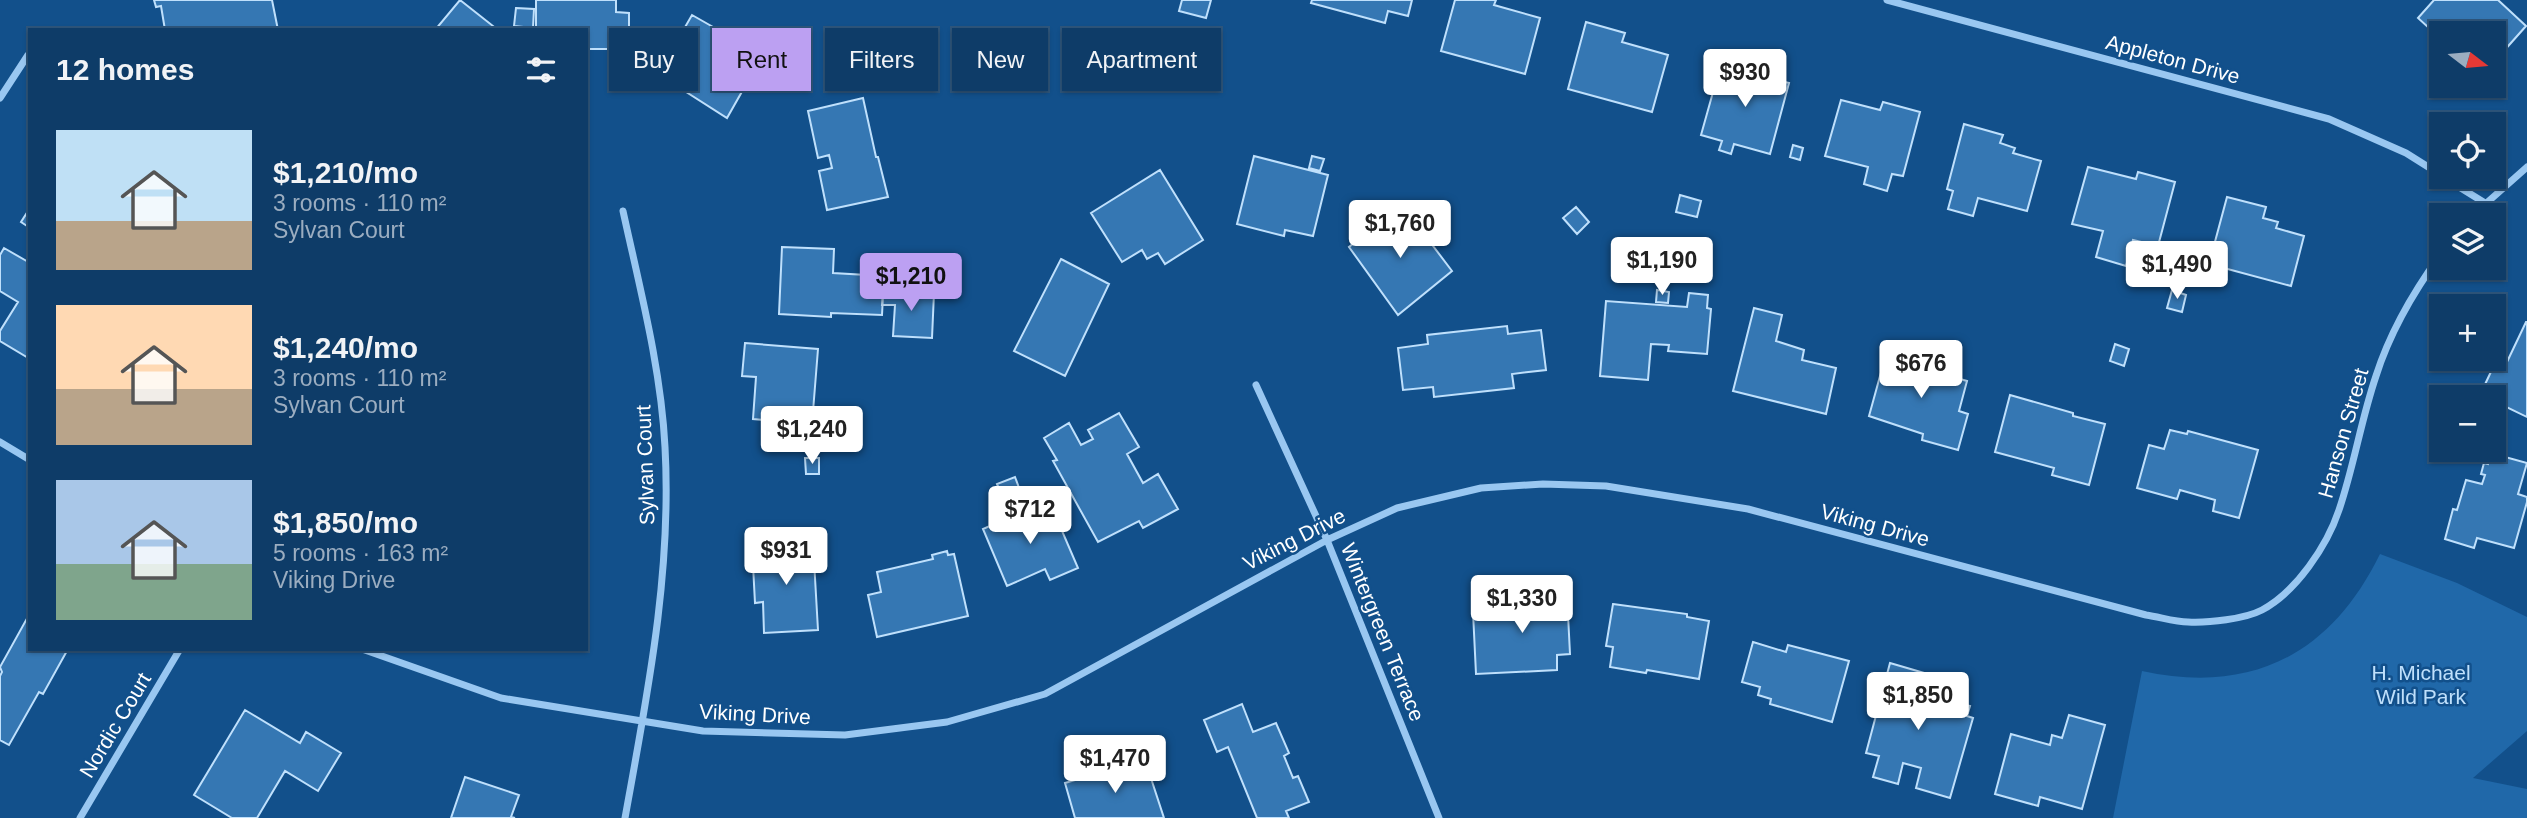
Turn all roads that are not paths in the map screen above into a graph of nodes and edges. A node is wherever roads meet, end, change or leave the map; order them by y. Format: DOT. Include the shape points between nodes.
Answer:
graph roads {
  1 [pos="1887,0"];
  2 [pos="28,55"];
  3 [pos="0,98"];
  4 [pos="2527,167"];
  5 [pos="2429,168"];
  6 [pos="2463,189"];
  7 [pos="2485,203"];
  8 [pos="623,211"];
  9 [pos="2429,271"];
  10 [pos="1256,385"];
  11 [pos="0,442"];
  12 [pos="28,459"];
  13 [pos="1327,540"];
  14 [pos="2262,610"];
  15 [pos="179,651"];
  16 [pos="368,651"];
  17 [pos="643,720"];
  18 [pos="80,818"];
  19 [pos="625,818"];
  20 [pos="1438,818"];
  1 -- 5 [label="street, Appleton Drive" via="2329,119"];
  2 -- 3 [label="street"];
  4 -- 7 [label="street"];
  6 -- 7 [label="street, Appleton Drive"];
  8 -- 17 [label="street, Sylvan Court" via="656,370 665,447 661,597"];
  9 -- 14 [label="street, Hanson Street" via="2394,331 2376,375 2339,512 2297,582"];
  10 -- 13 [label="street, Wintergreen Terrace"];
  11 -- 12 [label="street"];
  13 -- 14 [label="street, Viking Drive" via="1397,508 1481,488 1606,486 1748,509 2146,615 2189,622"];
  13 -- 17 [label="street, Viking Drive" via="1045,694 947,722 845,735 702,731"];
  13 -- 20 [label="street, Wintergreen Terrace"];
  15 -- 18 [label="street, Nordic Court"];
  16 -- 17 [label="street, Viking Drive" via="502,698"];
  17 -- 19 [label="street, Sylvan Court"];
}
